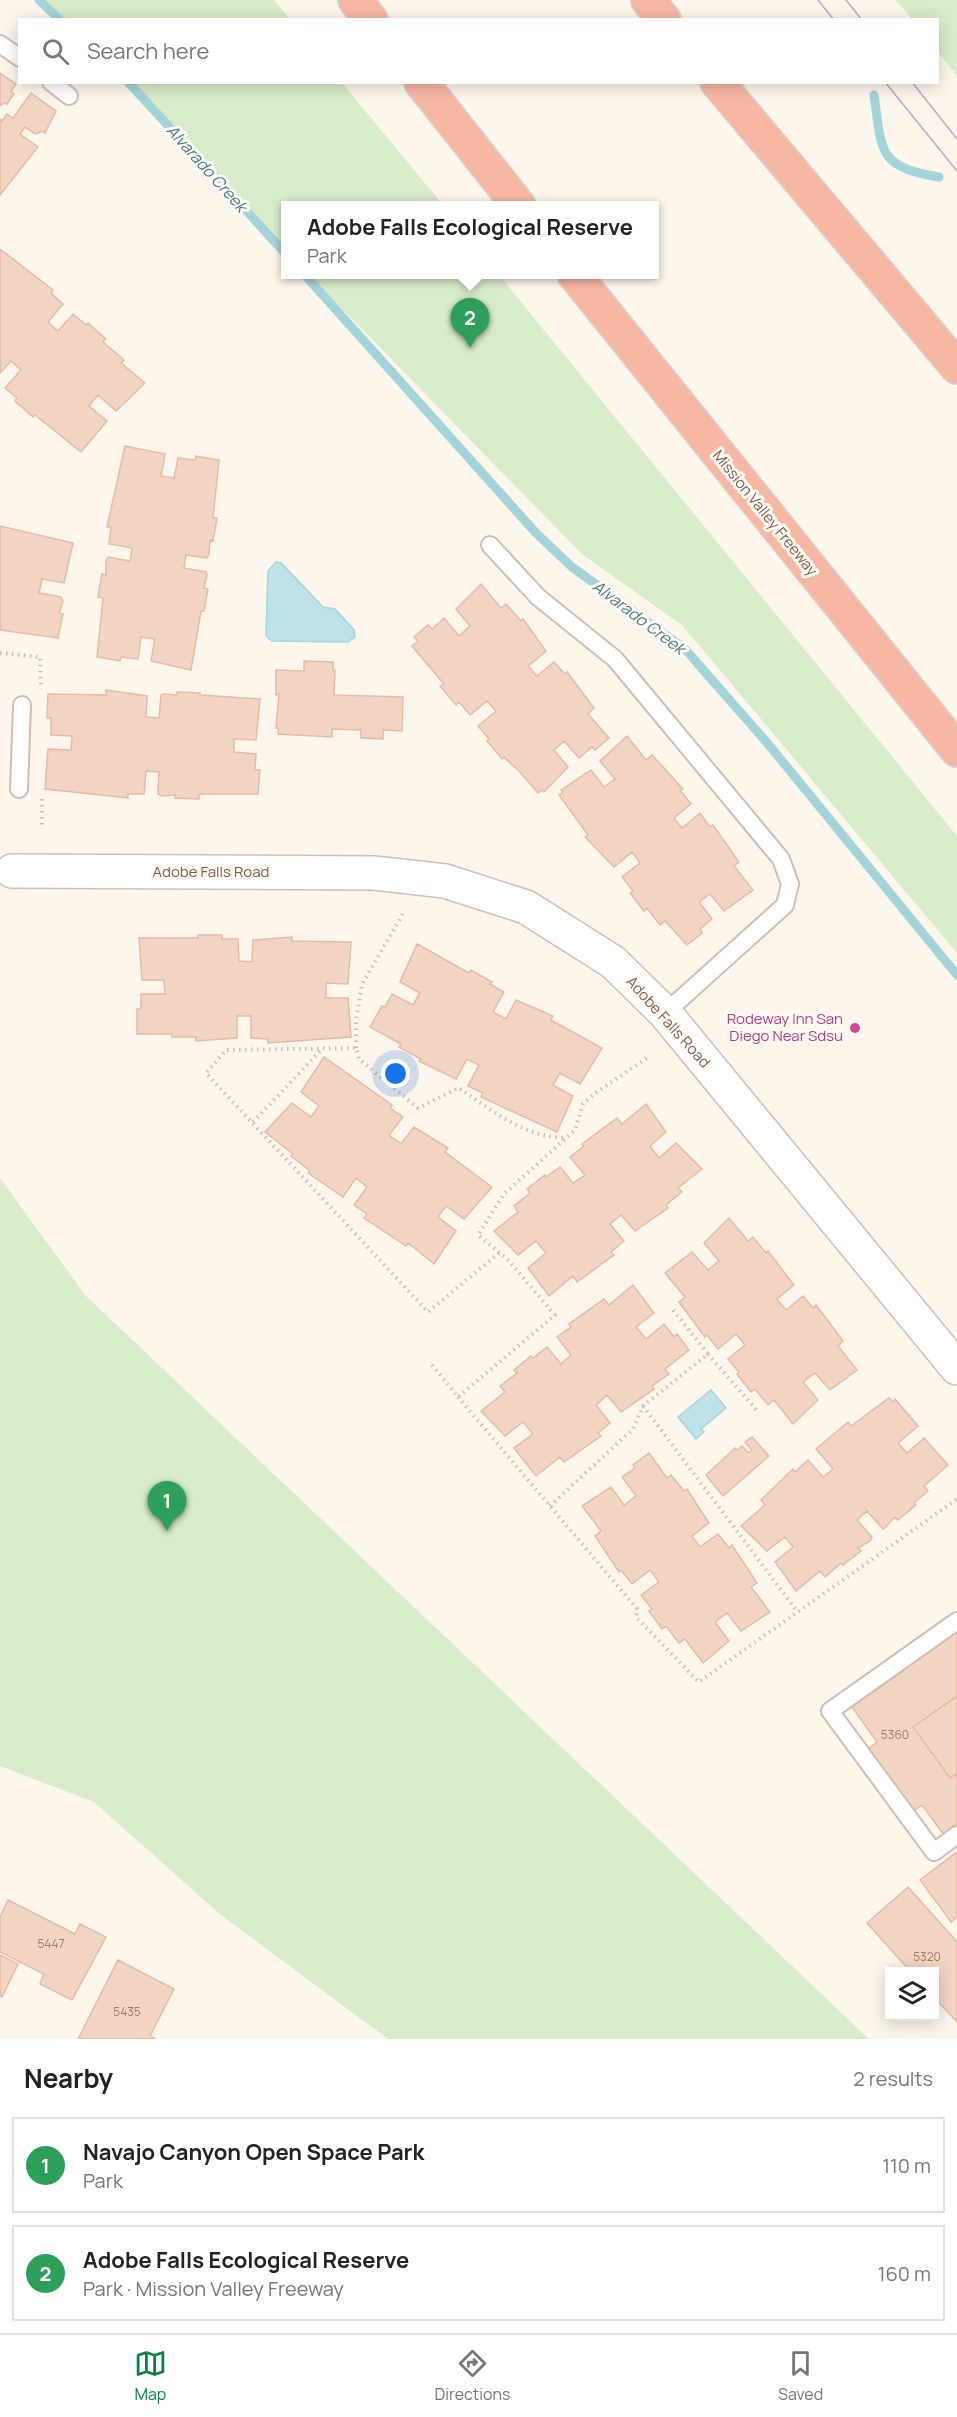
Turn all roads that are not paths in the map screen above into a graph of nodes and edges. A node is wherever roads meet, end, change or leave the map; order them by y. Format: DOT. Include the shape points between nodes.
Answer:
graph roads {
  1 [pos="355,0"];
  2 [pos="648,0"];
  3 [pos="369,18"];
  4 [pos="662,18"];
  5 [pos="0,44"];
  6 [pos="18,57"];
  7 [pos="54,84"];
  8 [pos="423,84"];
  9 [pos="719,84"];
  10 [pos="69,96"];
  11 [pos="515,201"];
  12 [pos="578,279"];
  13 [pos="957,367"];
  14 [pos="490,545"];
  15 [pos="22,705"];
  16 [pos="957,750"];
  17 [pos="19,789"];
  18 [pos="12,871"];
  19 [pos="665,1013"];
  20 [pos="957,1368"];
  21 [pos="957,1621"];
  22 [pos="957,1835"];
  1 -- 3 [label="highway"];
  2 -- 4 [label="highway"];
  5 -- 6 [label="lane"];
  7 -- 10 [label="lane"];
  8 -- 11 [label="highway"];
  9 -- 13 [label="highway"];
  12 -- 16 [label="highway, Mission Valley Freeway"];
  14 -- 19 [label="lane" via="538,597 615,659 781,859 790,884 785,905"];
  15 -- 17 [label="lane"];
  18 -- 19 [label="street, Adobe Falls Road" via="374,873 444,881 526,907 613,962"];
  19 -- 20 [label="street, Adobe Falls Road"];
  21 -- 22 [label="lane" via="830,1711 934,1852"];
}
